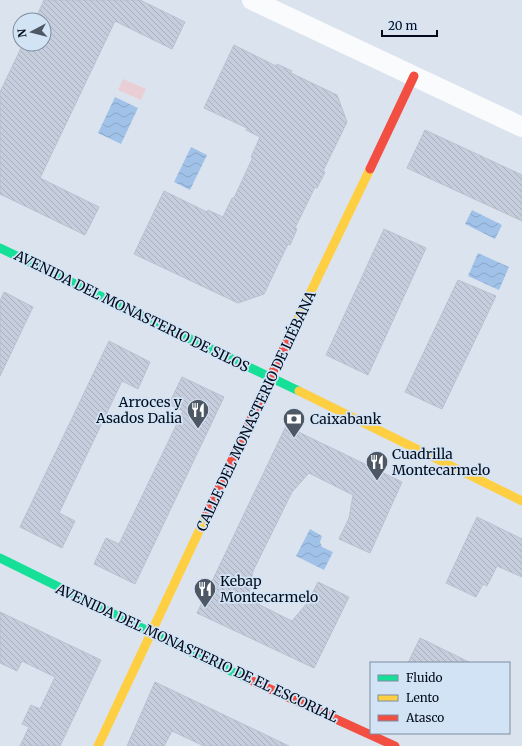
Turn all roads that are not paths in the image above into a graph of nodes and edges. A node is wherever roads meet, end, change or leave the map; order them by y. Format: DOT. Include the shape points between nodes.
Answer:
graph roads {
  1 [pos="252,0"];
  2 [pos="414,76"];
  3 [pos="522,127"];
  4 [pos="0,248"];
  5 [pos="270,378"];
  6 [pos="522,501"];
  7 [pos="0,558"];
  8 [pos="152,633"];
  9 [pos="98,746"];
  10 [pos="395,746"];
  1 -- 2 [label="street"];
  2 -- 3 [label="street"];
  2 -- 5 [label="street, CALLE DEL MONASTERIO DE LIÉBANA"];
  4 -- 5 [label="street, AVENIDA DEL MONASTERIO DE SILOS"];
  5 -- 6 [label="street, AVENIDA DEL MONASTERIO DE SILOS"];
  5 -- 8 [label="street, CALLE DEL MONASTERIO DE LIÉBANA"];
  7 -- 8 [label="street, AVENIDA DEL MONASTERIO DE EL ESCORIAL"];
  8 -- 9 [label="street, CALLE DEL MONASTERIO DE LIÉBANA"];
  8 -- 10 [label="street, AVENIDA DEL MONASTERIO DE EL ESCORIAL"];
}
